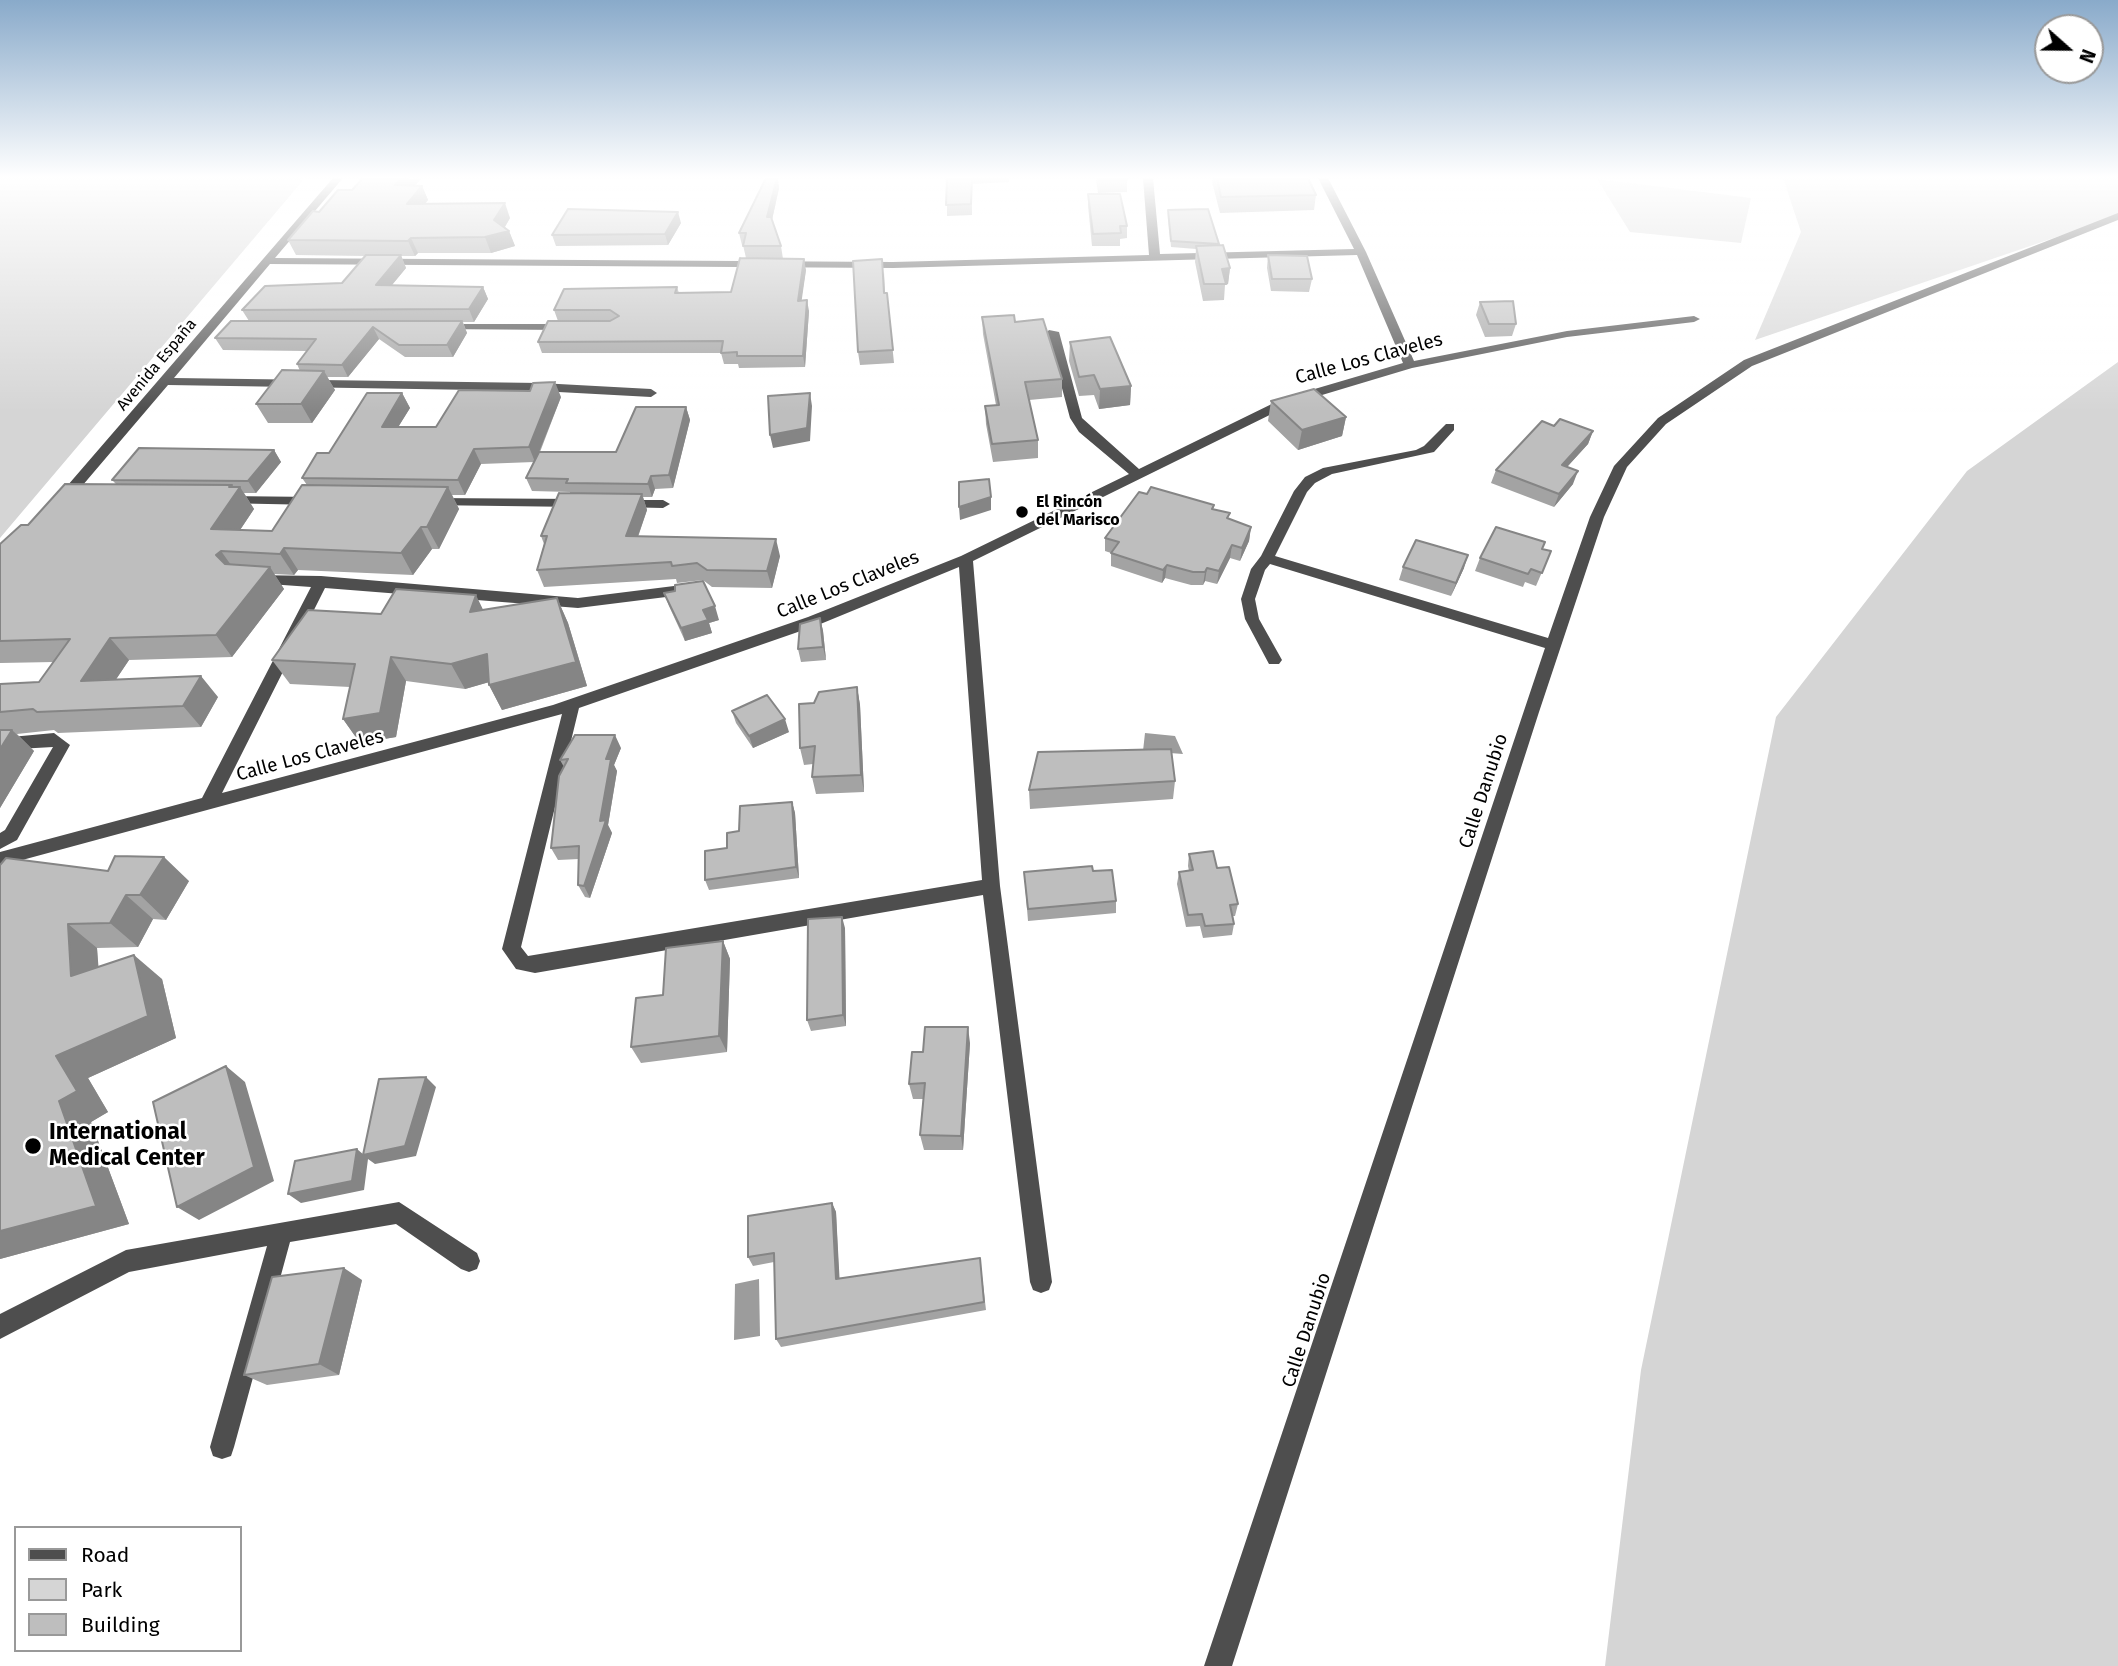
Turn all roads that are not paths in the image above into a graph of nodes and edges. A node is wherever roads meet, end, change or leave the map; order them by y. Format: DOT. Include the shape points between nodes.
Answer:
graph roads {
  1 [pos="271,256"];
  2 [pos="1248,256"];
  3 [pos="1362,256"];
  4 [pos="2018,256"];
  5 [pos="1156,258"];
  6 [pos="267,261"];
  7 [pos="1694,319"];
  8 [pos="433,327"];
  9 [pos="586,327"];
  10 [pos="209,328"];
  11 [pos="223,328"];
  12 [pos="1053,332"];
  13 [pos="1410,365"];
  14 [pos="164,381"];
  15 [pos="651,393"];
  16 [pos="1450,427"];
  17 [pos="1138,475"];
  18 [pos="203,500"];
  19 [pos="329,501"];
  20 [pos="66,502"];
  21 [pos="412,502"];
  22 [pos="663,504"];
  23 [pos="1267,558"];
  24 [pos="966,559"];
  25 [pos="241,578"];
  26 [pos="321,581"];
  27 [pos="703,588"];
  28 [pos="1554,645"];
  29 [pos="1274,660"];
  30 [pos="572,705"];
  31 [pos="0,744"];
  32 [pos="209,802"];
  33 [pos="0,842"];
  34 [pos="0,859"];
  35 [pos="991,886"];
  36 [pos="282,1232"];
  37 [pos="469,1261"];
  38 [pos="1041,1282"];
  39 [pos="0,1327"];
  40 [pos="222,1447"];
  41 [pos="1218,1666"];
  1 -- 6 [label="street, Avenida España"];
  2 -- 5 [label="street"];
  3 -- 13 [label="street"];
  4 -- 28 [label="street, Calle Danubio" via="1748,363 1662,421 1616,476 1597,517"];
  5 -- 6 [label="street" via="893,265"];
  6 -- 10 [label="street, Avenida España"];
  7 -- 13 [label="street, Calle Los Claveles" via="1567,334"];
  8 -- 9 [label="street"];
  10 -- 11 [label="street"];
  10 -- 14 [label="street, Avenida España"];
  12 -- 17 [label="street" via="1076,418"];
  13 -- 17 [label="street, Calle Los Claveles" via="1287,401"];
  14 -- 15 [label="street"];
  14 -- 20 [label="street, Avenida España"];
  16 -- 23 [label="street" via="1419,453 1328,471 1311,480"];
  17 -- 24 [label="street, Calle Los Claveles"];
  18 -- 19 [label="street"];
  21 -- 22 [label="street"];
  23 -- 28 [label="street"];
  23 -- 29 [label="street" via="1258,569 1248,599 1252,619"];
  24 -- 30 [label="street, Calle Los Claveles" via="813,621"];
  24 -- 35 [label="street"];
  25 -- 26 [label="street"];
  26 -- 27 [label="street" via="578,603"];
  26 -- 32 [label="street"];
  28 -- 41 [label="street, Calle Danubio"];
  30 -- 32 [label="street, Calle Los Claveles"];
  30 -- 35 [label="street" via="511,949 523,963 535,965"];
  31 -- 33 [label="street" via="54,739 62,745 11,835"];
  32 -- 34 [label="street, Calle Los Claveles"];
  35 -- 38 [label="street"];
  36 -- 37 [label="street" via="400,1213"];
  36 -- 39 [label="street" via="126,1261"];
  36 -- 40 [label="street"];
}
